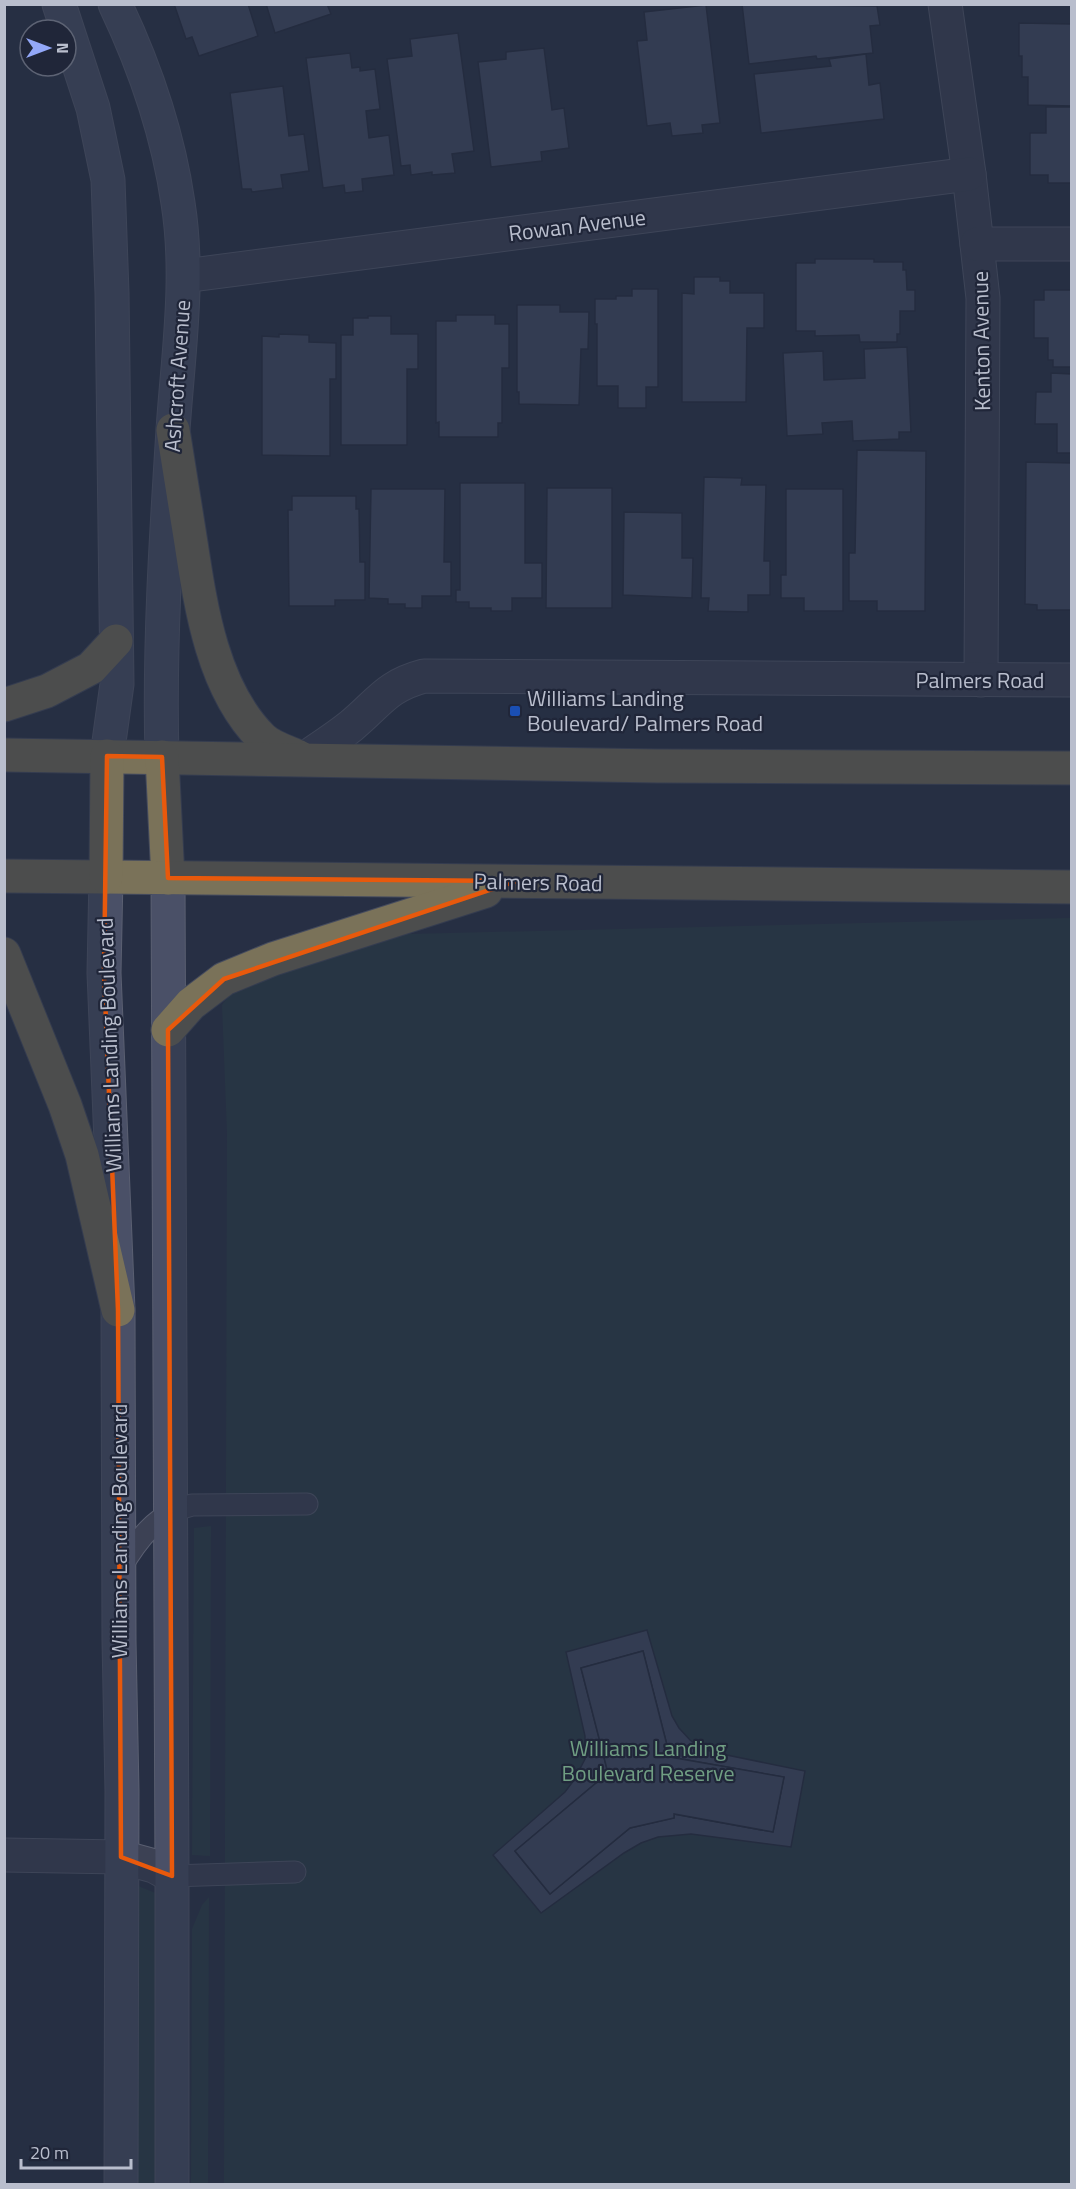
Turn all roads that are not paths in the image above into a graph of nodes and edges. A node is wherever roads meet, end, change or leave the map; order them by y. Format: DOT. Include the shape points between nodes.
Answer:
graph roads {
  1 [pos="59,4"];
  2 [pos="115,4"];
  3 [pos="945,4"];
  4 [pos="969,174"];
  5 [pos="977,244"];
  6 [pos="1071,244"];
  7 [pos="184,276"];
  8 [pos="173,430"];
  9 [pos="116,641"];
  10 [pos="981,680"];
  11 [pos="1071,680"];
  12 [pos="4,705"];
  13 [pos="4,755"];
  14 [pos="107,756"];
  15 [pos="162,757"];
  16 [pos="304,759"];
  17 [pos="1071,768"];
  18 [pos="4,876"];
  19 [pos="106,877"];
  20 [pos="168,878"];
  21 [pos="516,882"];
  22 [pos="1071,887"];
  23 [pos="4,954"];
  24 [pos="168,1030"];
  25 [pos="118,1310"];
  26 [pos="308,1504"];
  27 [pos="171,1513"];
  28 [pos="119,1572"];
  29 [pos="4,1855"];
  30 [pos="121,1857"];
  31 [pos="295,1872"];
  32 [pos="172,1876"];
  33 [pos="121,2184"];
  34 [pos="172,2184"];
  1 -- 9 [label="street" via="93,108 108,180"];
  2 -- 7 [label="street, Ashcroft Avenue" via="161,121 178,204"];
  3 -- 4 [label="street, Kenton Avenue"];
  4 -- 5 [label="street, Kenton Avenue"];
  4 -- 7 [label="street, Rowan Avenue"];
  5 -- 6 [label="street"];
  5 -- 10 [label="street, Kenton Avenue" via="983,298"];
  7 -- 8 [label="street, Ashcroft Avenue"];
  8 -- 15 [label="street, Ashcroft Avenue" via="163,578"];
  8 -- 16 [label="highway" via="202,615 213,651 236,703 252,727 264,741"];
  9 -- 12 [label="highway" via="91,668 47,690"];
  9 -- 14 [label="street" via="117,684"];
  10 -- 11 [label="street, Palmers Road"];
  10 -- 16 [label="street, Palmers Road" via="424,676 391,688 351,726"];
  13 -- 14 [label="highway"];
  14 -- 15 [label="highway"];
  14 -- 19 [label="highway"];
  15 -- 16 [label="highway"];
  15 -- 20 [label="highway"];
  16 -- 17 [label="highway"];
  18 -- 19 [label="highway, Palmers Road"];
  19 -- 20 [label="highway, Palmers Road"];
  19 -- 25 [label="street, Williams Landing Boulevard" via="104,973"];
  20 -- 21 [label="highway, Palmers Road"];
  20 -- 24 [label="street"];
  21 -- 22 [label="highway, Palmers Road"];
  21 -- 24 [label="highway" via="273,959 224,979 191,1004"];
  23 -- 25 [label="highway" via="82,1155"];
  24 -- 27 [label="street"];
  25 -- 28 [label="street, Williams Landing Boulevard"];
  26 -- 27 [label="lane" via="192,1505"];
  27 -- 28 [label="lane" via="143,1534"];
  27 -- 32 [label="street"];
  28 -- 30 [label="street, Williams Landing Boulevard"];
  29 -- 30 [label="street"];
  30 -- 32 [label="street" via="154,1866"];
  30 -- 33 [label="street, Williams Landing Boulevard"];
  31 -- 32 [label="lane"];
  32 -- 34 [label="street"];
}
